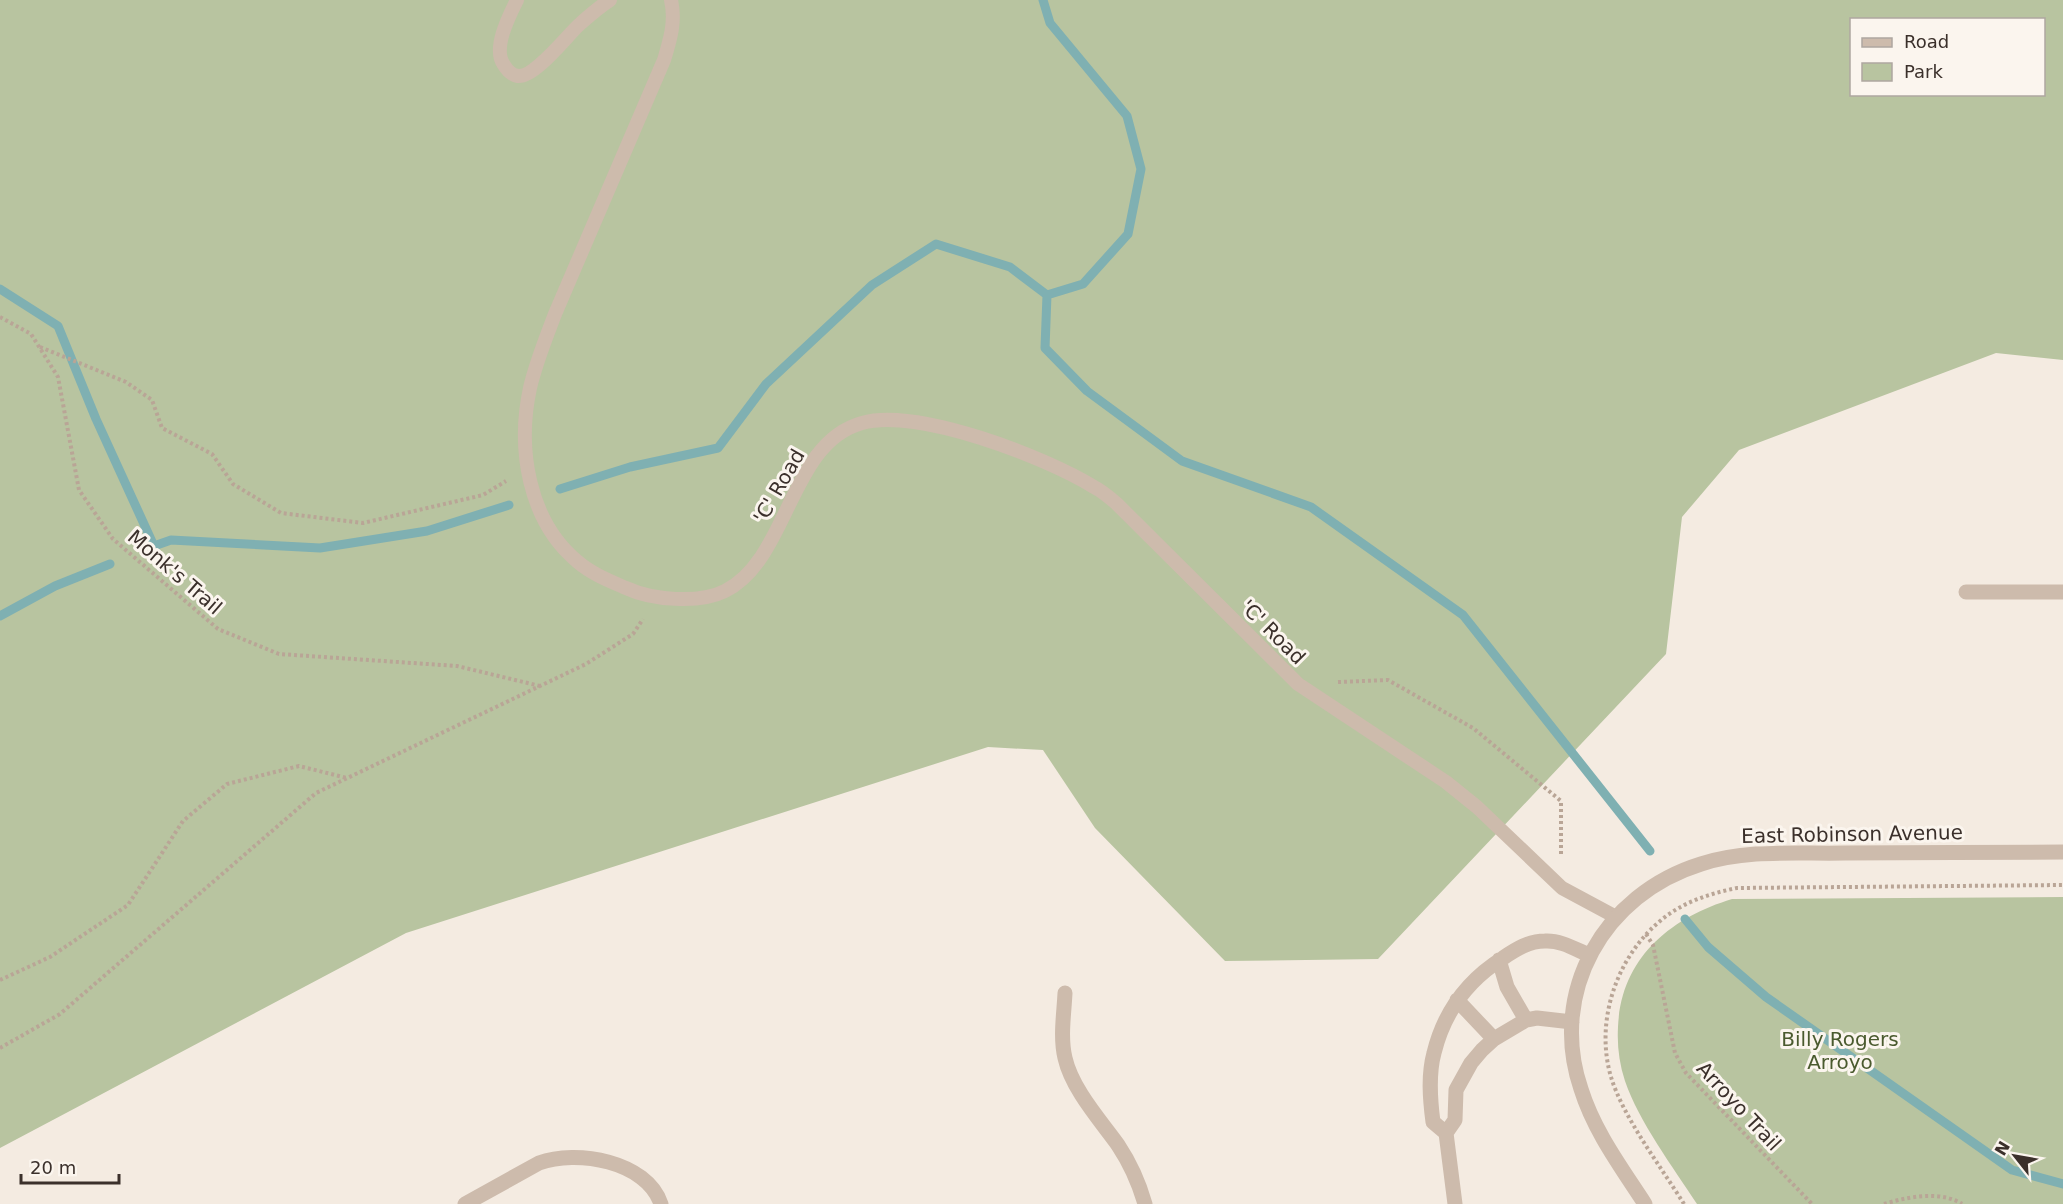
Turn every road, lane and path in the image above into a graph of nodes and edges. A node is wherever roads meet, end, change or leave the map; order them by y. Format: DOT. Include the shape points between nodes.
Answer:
graph roads {
  1 [pos="517,0"];
  2 [pos="610,0"];
  3 [pos="671,0"];
  4 [pos="0,317"];
  5 [pos="39,346"];
  6 [pos="528,469"];
  7 [pos="1966,591"];
  8 [pos="2063,592"];
  9 [pos="657,598"];
  10 [pos="1298,684"];
  11 [pos="540,686"];
  12 [pos="348,778"];
  13 [pos="2063,852"];
  14 [pos="2063,885"];
  15 [pos="1562,888"];
  16 [pos="1616,917"];
  17 [pos="1646,934"];
  18 [pos="1589,955"];
  19 [pos="1499,960"];
  20 [pos="0,980"];
  21 [pos="1065,993"];
  22 [pos="1457,1000"];
  23 [pos="1526,1020"];
  24 [pos="1572,1022"];
  25 [pos="1494,1039"];
  26 [pos="0,1048"];
  27 [pos="1446,1133"];
  28 [pos="465,1204"];
  29 [pos="661,1204"];
  30 [pos="1145,1204"];
  31 [pos="1455,1204"];
  32 [pos="1645,1204"];
  33 [pos="1684,1204"];
  34 [pos="1812,1204"];
  35 [pos="1884,1204"];
  36 [pos="1962,1204"];
  1 -- 2 [label="lane" via="501,42 501,62 519,76 528,74"];
  3 -- 6 [label="lane, 'C' Road" via="672,34 664,60 540,352 525,430"];
  4 -- 5 [label="path, Monk's Trail" via="31,334"];
  5 -- 6 [label="path" via="126,382 152,400 162,428 212,454 233,484 281,513 363,523 483,495"];
  5 -- 11 [label="path, Monk's Trail" via="58,377 79,489 113,539 218,628 279,654 457,666"];
  6 -- 9 [label="lane, 'C' Road" via="543,521 578,562 603,578"];
  7 -- 8 [label="street"];
  9 -- 10 [label="lane, 'C' Road" via="707,596 740,581 767,545 801,479 827,444 859,423 900,420 967,434 1093,486 1134,518"];
  9 -- 11 [label="path" via="633,634 586,664"];
  10 -- 15 [label="lane, 'C' Road" via="1446,782"];
  10 -- 15 [label="path" via="1388,680 1473,728 1561,801"];
  11 -- 12 [label="path"];
  12 -- 20 [label="path" via="299,766 227,784 183,821 128,905 50,957"];
  12 -- 26 [label="path" via="316,793 60,1014"];
  13 -- 16 [label="street, East Robinson Avenue" via="1731,857 1676,873"];
  14 -- 17 [label="path" via="1737,888 1693,901 1666,916"];
  15 -- 16 [label="lane, 'C' Road"];
  16 -- 18 [label="street, East Robinson Avenue"];
  17 -- 33 [label="path" via="1619,975 1611,996 1606,1042 1611,1076 1621,1101"];
  17 -- 34 [label="path, Arroyo Trail" via="1653,945 1675,1053 1686,1073"];
  18 -- 19 [label="street" via="1547,940 1532,942"];
  18 -- 24 [label="street, East Robinson Avenue" via="1579,980"];
  19 -- 22 [label="street" via="1478,975"];
  19 -- 23 [label="street" via="1507,987"];
  21 -- 30 [label="street" via="1062,1039 1070,1072 1124,1155"];
  22 -- 25 [label="street"];
  22 -- 27 [label="street" via="1442,1027 1431,1069 1433,1122"];
  23 -- 24 [label="street"];
  23 -- 25 [label="street"];
  24 -- 32 [label="street, East Robinson Avenue" via="1573,1062 1588,1111"];
  25 -- 27 [label="street" via="1482,1050 1456,1090 1455,1120"];
  27 -- 31 [label="street"];
  28 -- 29 [label="street" via="538,1163 578,1156 623,1168 646,1182"];
  35 -- 36 [label="path" via="1935,1196"];
}
